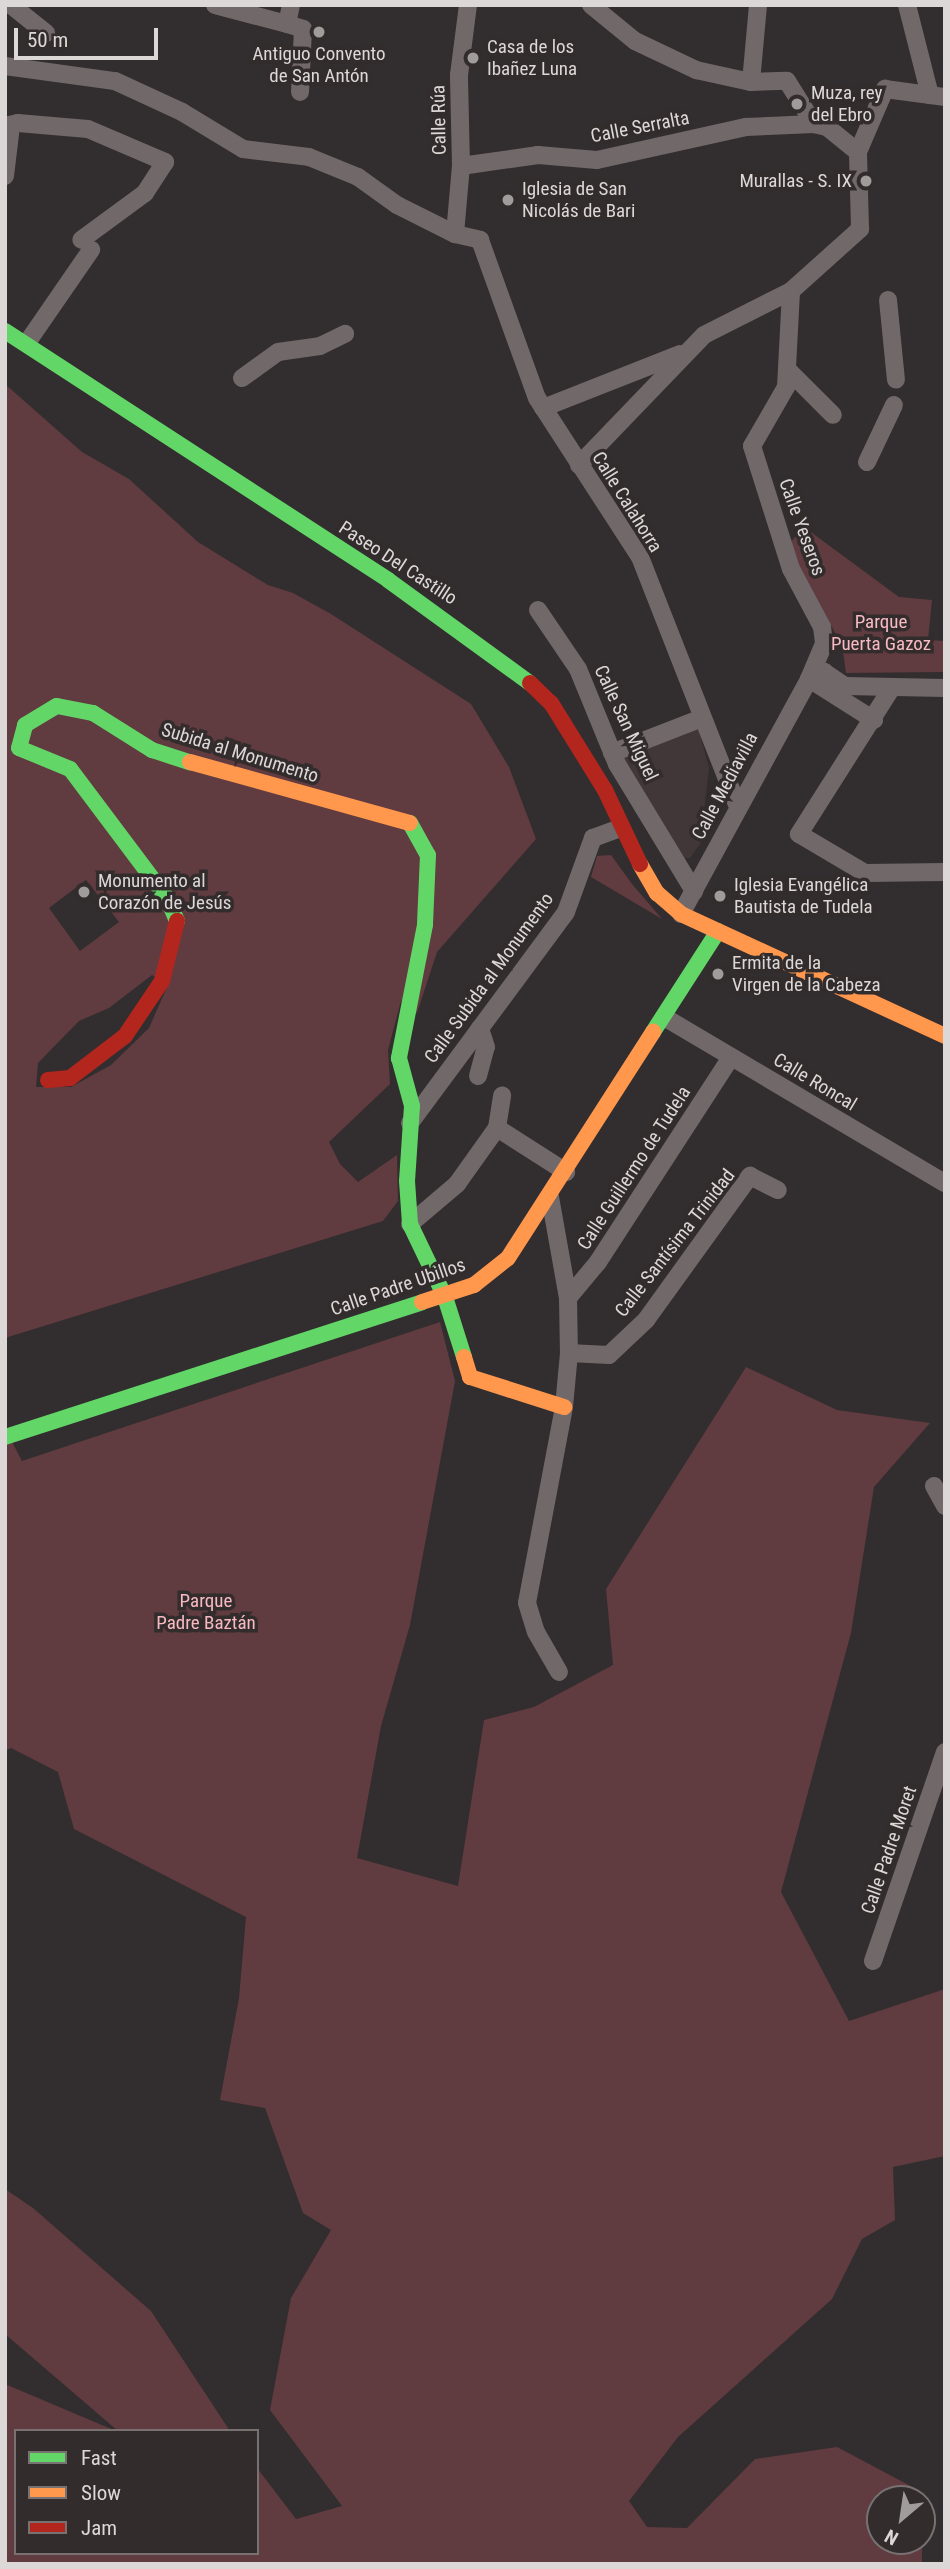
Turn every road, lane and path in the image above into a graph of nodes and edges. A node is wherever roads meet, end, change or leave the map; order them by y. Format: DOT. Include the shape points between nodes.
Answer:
graph roads {
  1 [pos="11,5"];
  2 [pos="215,5"];
  3 [pos="291,5"];
  4 [pos="468,5"];
  5 [pos="591,5"];
  6 [pos="758,5"];
  7 [pos="908,5"];
  8 [pos="287,24"];
  9 [pos="46,33"];
  10 [pos="5,66"];
  11 [pos="751,82"];
  12 [pos="300,92"];
  13 [pos="938,96"];
  14 [pos="821,125"];
  15 [pos="8,126"];
  16 [pos="858,152"];
  17 [pos="461,166"];
  18 [pos="5,176"];
  19 [pos="454,234"];
  20 [pos="791,291"];
  21 [pos="888,300"];
  22 [pos="5,331"];
  23 [pos="345,334"];
  24 [pos="31,337"];
  25 [pos="686,352"];
  26 [pos="789,371"];
  27 [pos="242,377"];
  28 [pos="897,380"];
  29 [pos="539,400"];
  30 [pos="894,405"];
  31 [pos="833,415"];
  32 [pos="867,462"];
  33 [pos="579,465"];
  34 [pos="538,610"];
  35 [pos="809,679"];
  36 [pos="945,688"];
  37 [pos="891,689"];
  38 [pos="702,718"];
  39 [pos="874,720"];
  40 [pos="612,753"];
  41 [pos="737,804"];
  42 [pos="620,828"];
  43 [pos="945,872"];
  44 [pos="694,891"];
  45 [pos="681,914"];
  46 [pos="718,931"];
  47 [pos="664,1017"];
  48 [pos="480,1028"];
  49 [pos="945,1035"];
  50 [pos="731,1057"];
  51 [pos="478,1076"];
  52 [pos="48,1080"];
  53 [pos="502,1095"];
  54 [pos="410,1123"];
  55 [pos="498,1128"];
  56 [pos="566,1172"];
  57 [pos="945,1183"];
  58 [pos="778,1189"];
  59 [pos="550,1196"];
  60 [pos="410,1224"];
  61 [pos="444,1297"];
  62 [pos="568,1298"];
  63 [pos="569,1353"];
  64 [pos="564,1407"];
  65 [pos="5,1437"];
  66 [pos="934,1486"];
  67 [pos="945,1506"];
  68 [pos="559,1672"];
  69 [pos="944,1758"];
  70 [pos="873,1961"];
  1 -- 9 [label="street"];
  2 -- 8 [label="street"];
  3 -- 8 [label="street"];
  4 -- 17 [label="street, Calle Rúa" via="458,75"];
  5 -- 11 [label="street" via="635,41 696,70"];
  6 -- 11 [label="street"];
  7 -- 13 [label="street"];
  8 -- 12 [label="street" via="303,29"];
  10 -- 19 [label="street" via="115,81 182,112 243,149 309,157 358,177 397,205"];
  11 -- 14 [label="street" via="788,81"];
  13 -- 16 [label="street" via="885,89"];
  14 -- 16 [label="street"];
  14 -- 17 [label="street, Calle Serralta" via="746,127 597,160 538,155"];
  15 -- 18 [label="street"];
  15 -- 24 [label="street" via="88,129 165,162 145,193 86,245"];
  16 -- 20 [label="street" via="860,229"];
  17 -- 19 [label="street, Calle Rúa"];
  19 -- 29 [label="street, Calle Calahorra" via="480,240"];
  20 -- 25 [label="street" via="704,335"];
  20 -- 26 [label="street, Calle Yeseros"];
  21 -- 28 [label="street"];
  22 -- 42 [label="street, Paseo Del Castillo" via="491,649 551,703 605,790"];
  23 -- 27 [label="street" via="320,346 278,352"];
  25 -- 29 [label="street"];
  25 -- 33 [label="street"];
  26 -- 31 [label="street"];
  26 -- 35 [label="street, Calle Yeseros" via="786,387 752,446 791,569 821,627 824,643"];
  29 -- 33 [label="street, Calle Calahorra"];
  30 -- 32 [label="street"];
  33 -- 38 [label="street, Calle Calahorra" via="639,557"];
  34 -- 40 [label="street, Calle San Miguel" via="578,669"];
  35 -- 37 [label="street" via="824,671 845,686"];
  35 -- 39 [label="street"];
  35 -- 41 [label="street, Calle Mediavilla"];
  36 -- 37 [label="street"];
  37 -- 39 [label="street"];
  38 -- 40 [label="street"];
  38 -- 41 [label="street, Calle Calahorra"];
  39 -- 43 [label="street" via="799,834 865,873"];
  40 -- 44 [label="street, Calle San Miguel"];
  41 -- 44 [label="street, Calle Mediavilla"];
  42 -- 45 [label="street, Paseo Del Castillo" via="657,893"];
  42 -- 48 [label="street, Calle Subida al Monumento" via="593,838 566,912"];
  44 -- 45 [label="street, Calle Mediavilla"];
  45 -- 46 [label="street, Paseo Del Castillo"];
  46 -- 47 [label="street, Calle Padre Ubillos"];
  46 -- 49 [label="street, Paseo Del Castillo"];
  47 -- 50 [label="street, Calle Roncal"];
  47 -- 56 [label="street, Calle Padre Ubillos"];
  48 -- 51 [label="street" via="486,1047"];
  48 -- 54 [label="street, Calle Subida al Monumento"];
  50 -- 57 [label="street, Calle Roncal"];
  50 -- 62 [label="street, Calle Guillermo de Tudela" via="598,1262"];
  52 -- 54 [label="street, Subida al Monumento" via="70,1077 125,1036 162,981 179,926 167,898 70,769 19,748 25,725 57,706 93,713 152,750 266,786 411,823 428,855 425,925 399,1058 412,1105"];
  53 -- 55 [label="street"];
  54 -- 60 [label="street, Subida al Monumento"];
  55 -- 56 [label="street"];
  55 -- 60 [label="street" via="457,1184"];
  56 -- 59 [label="street, Calle Padre Ubillos"];
  58 -- 63 [label="street, Calle Santísima Trinidad" via="750,1176 646,1320 609,1355"];
  59 -- 61 [label="street, Calle Padre Ubillos" via="508,1258 474,1285"];
  59 -- 62 [label="street, Calle Guillermo de Tudela"];
  60 -- 61 [label="street, Subida al Monumento"];
  61 -- 64 [label="street" via="470,1377"];
  61 -- 65 [label="street, Calle Padre Ubillos"];
  62 -- 63 [label="street, Calle Guillermo de Tudela"];
  63 -- 64 [label="street, Calle Guillermo de Tudela"];
  64 -- 68 [label="street, Calle Guillermo de Tudela" via="527,1603 536,1632"];
  66 -- 67 [label="street"];
  69 -- 70 [label="street, Calle Padre Moret"];
}
